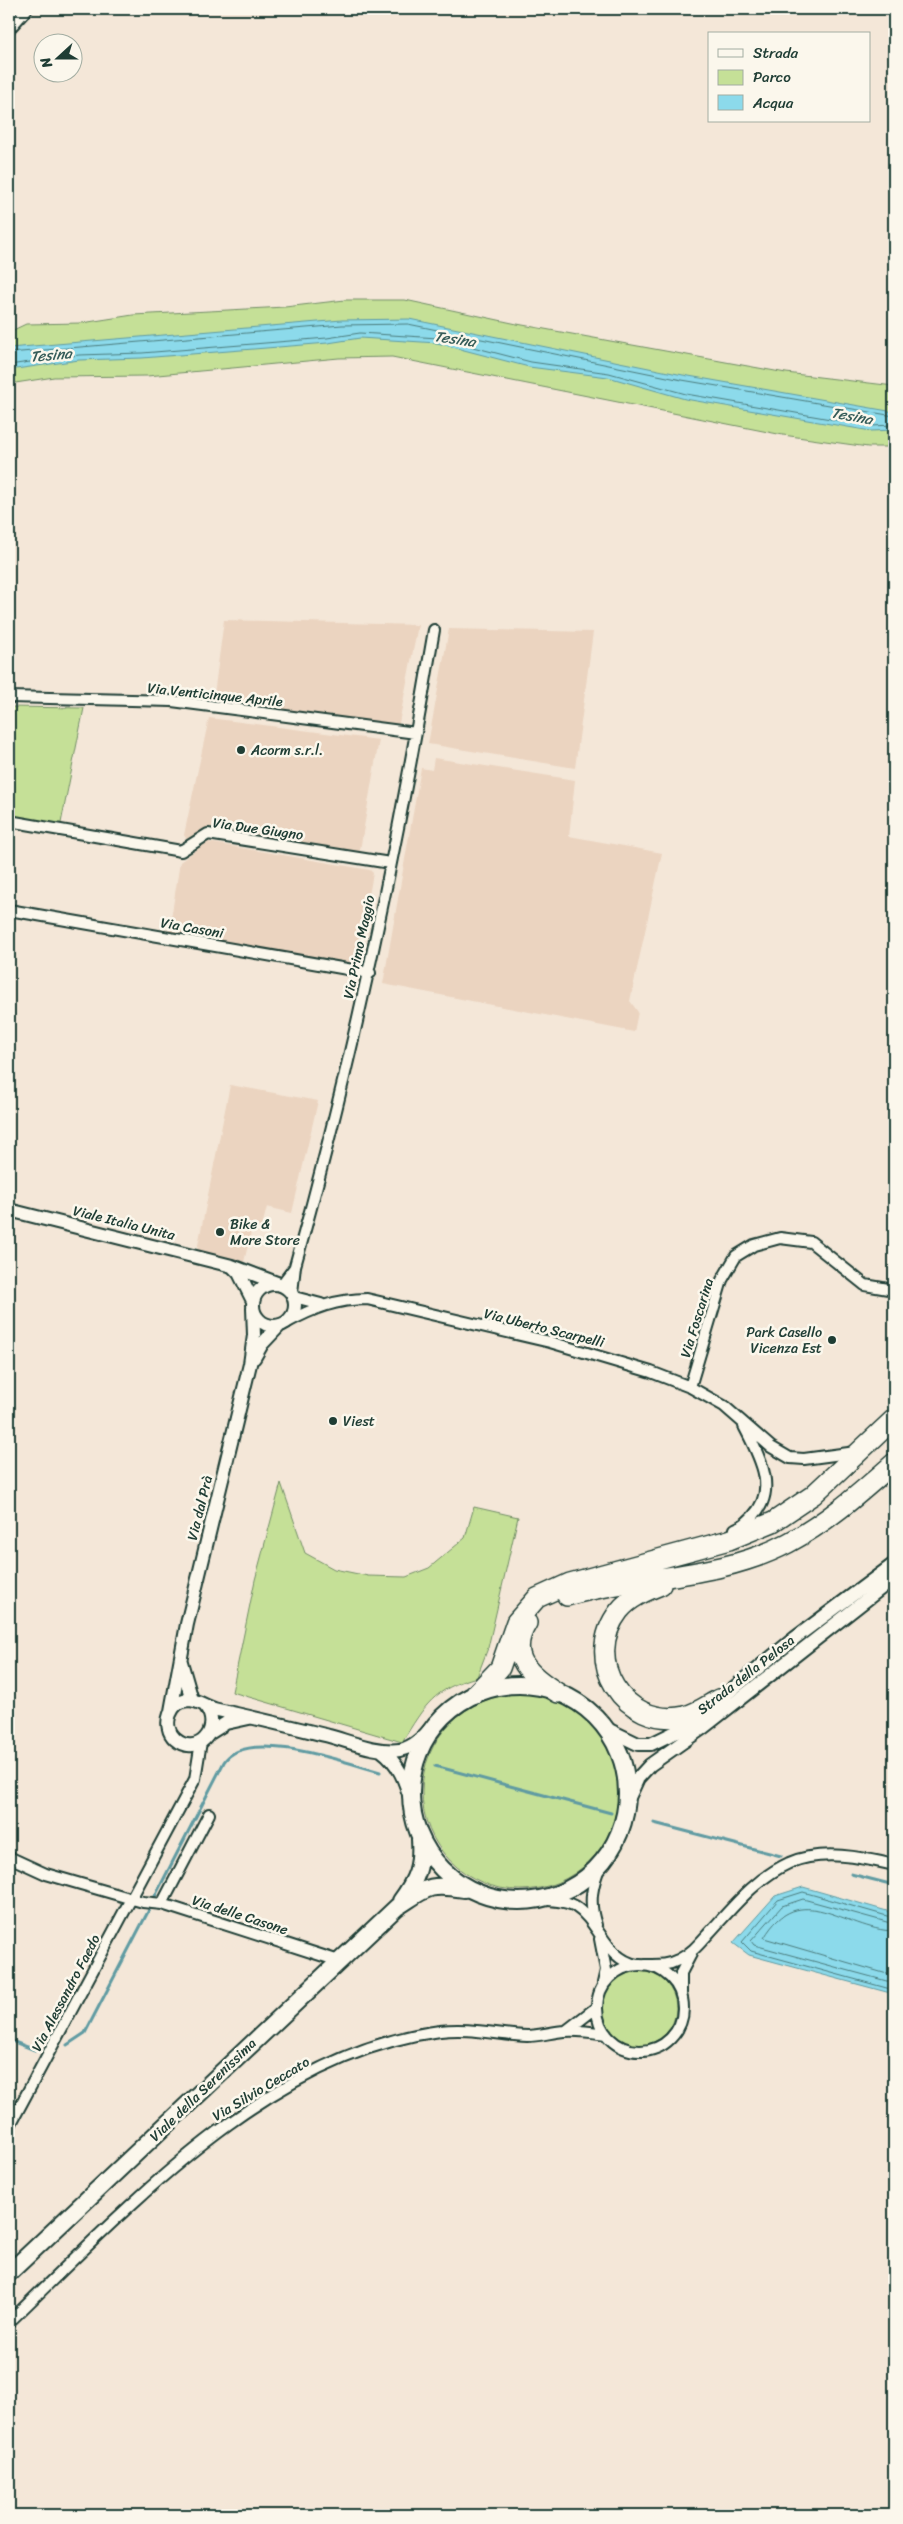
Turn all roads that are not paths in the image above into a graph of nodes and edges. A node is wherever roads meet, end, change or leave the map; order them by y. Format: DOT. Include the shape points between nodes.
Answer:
graph roads {
  1 [pos="27,9"];
  2 [pos="9,29"];
  3 [pos="434,630"];
  4 [pos="9,697"];
  5 [pos="416,732"];
  6 [pos="9,821"];
  7 [pos="390,863"];
  8 [pos="9,910"];
  9 [pos="370,972"];
  10 [pos="9,1210"];
  11 [pos="232,1266"];
  12 [pos="295,1266"];
  13 [pos="279,1284"];
  14 [pos="894,1290"];
  15 [pos="293,1295"];
  16 [pos="253,1304"];
  17 [pos="327,1304"];
  18 [pos="283,1324"];
  19 [pos="250,1364"];
  20 [pos="690,1388"];
  21 [pos="894,1418"];
  22 [pos="741,1421"];
  23 [pos="860,1452"];
  24 [pos="894,1463"];
  25 [pos="644,1563"];
  26 [pos="894,1564"];
  27 [pos="690,1573"];
  28 [pos="893,1579"];
  29 [pos="180,1658"];
  30 [pos="476,1693"];
  31 [pos="558,1693"];
  32 [pos="719,1699"];
  33 [pos="192,1700"];
  34 [pos="206,1707"];
  35 [pos="171,1711"];
  36 [pos="256,1717"];
  37 [pos="433,1726"];
  38 [pos="605,1728"];
  39 [pos="205,1737"];
  40 [pos="188,1745"];
  41 [pos="381,1750"];
  42 [pos="196,1769"];
  43 [pos="412,1802"];
  44 [pos="626,1804"];
  45 [pos="209,1814"];
  46 [pos="420,1836"];
  47 [pos="9,1857"];
  48 [pos="601,1863"];
  49 [pos="894,1864"];
  50 [pos="466,1889"];
  51 [pos="537,1899"];
  52 [pos="138,1900"];
  53 [pos="158,1904"];
  54 [pos="397,1907"];
  55 [pos="599,1935"];
  56 [pos="692,1951"];
  57 [pos="338,1961"];
  58 [pos="641,1965"];
  59 [pos="603,1986"];
  60 [pos="682,2000"];
  61 [pos="597,2007"];
  62 [pos="565,2032"];
  63 [pos="606,2034"];
  64 [pos="9,2127"];
  65 [pos="9,2273"];
  66 [pos="9,2322"];
  1 -- 2 [label="street"];
  3 -- 5 [label="street, Via Primo Maggio"];
  4 -- 5 [label="street, Via Venticinque Aprile" via="172,701"];
  5 -- 7 [label="street, Via Primo Maggio"];
  6 -- 7 [label="street, Via Due Giugno" via="180,851 208,834"];
  7 -- 9 [label="street, Via Primo Maggio"];
  8 -- 9 [label="street, Via Casoni"];
  9 -- 12 [label="street, Via Primo Maggio"];
  10 -- 11 [label="street, Viale Italia Unita"];
  11 -- 13 [label="street, Viale Italia Unita"];
  11 -- 16 [label="street" via="244,1281"];
  12 -- 13 [label="street, Via Primo Maggio"];
  12 -- 15 [label="street, Via Primo Maggio"];
  13 -- 15 [label="street"];
  13 -- 16 [label="street" via="270,1283 259,1289"];
  14 -- 20 [label="street, Via Foscarina" via="865,1285 810,1242 780,1238 754,1245 736,1256 722,1280"];
  15 -- 17 [label="street, Via Uberto Scarpelli" via="317,1304"];
  15 -- 18 [label="street" via="294,1313"];
  16 -- 18 [label="street" via="260,1321"];
  16 -- 19 [label="street, Via dal Prà" via="254,1335"];
  17 -- 18 [label="street, Via Uberto Scarpelli"];
  17 -- 20 [label="street, Via Uberto Scarpelli" via="367,1299 441,1316 614,1360"];
  18 -- 19 [label="street, Via dal Prà" via="262,1344"];
  19 -- 29 [label="street, Via dal Prà"];
  20 -- 22 [label="street, Via Uberto Scarpelli" via="724,1406"];
  21 -- 23 [label="highway"];
  22 -- 23 [label="street, Via Uberto Scarpelli" via="771,1447 790,1458"];
  22 -- 25 [label="street, Via Uberto Scarpelli" via="763,1470 766,1487 758,1511 742,1527"];
  23 -- 25 [label="highway" via="802,1504 773,1522 730,1540"];
  24 -- 27 [label="highway" via="821,1524 787,1544 753,1557"];
  25 -- 30 [label="highway" via="570,1583 538,1598 516,1622 500,1668"];
  26 -- 32 [label="street, Strada della Pelosa"];
  27 -- 31 [label="highway" via="571,1594 534,1613 523,1629 521,1658 532,1674"];
  27 -- 32 [label="highway" via="629,1600 608,1628 604,1659 617,1690 634,1706 653,1715 685,1716"];
  28 -- 44 [label="street, Strada della Pelosa" via="650,1766 638,1778"];
  29 -- 33 [label="street, Via dal Prà"];
  29 -- 35 [label="street, Via dal Prà"];
  30 -- 31 [label="main road" via="510,1685 536,1686"];
  30 -- 37 [label="main road" via="454,1706"];
  31 -- 38 [label="main road" via="582,1706"];
  32 -- 38 [label="street, Strada della Pelosa" via="686,1727 651,1744 638,1744"];
  33 -- 34 [label="street"];
  33 -- 35 [label="street" via="180,1703"];
  34 -- 36 [label="street"];
  34 -- 39 [label="street" via="212,1719"];
  35 -- 40 [label="street" via="168,1718 170,1732 180,1743"];
  36 -- 39 [label="street" via="226,1723"];
  36 -- 41 [label="street"];
  37 -- 41 [label="street" via="408,1747"];
  37 -- 43 [label="main road" via="416,1760 411,1785"];
  38 -- 44 [label="main road" via="623,1764"];
  39 -- 40 [label="street"];
  39 -- 42 [label="street"];
  40 -- 42 [label="street"];
  41 -- 43 [label="street" via="402,1773"];
  42 -- 52 [label="street" via="195,1779"];
  43 -- 46 [label="main road"];
  44 -- 48 [label="main road" via="615,1842"];
  45 -- 53 [label="street"];
  46 -- 50 [label="main road" via="441,1869"];
  46 -- 54 [label="main road, Viale della Serenissima" via="421,1859 415,1880"];
  47 -- 52 [label="street, Via delle Casone" via="46,1874"];
  48 -- 51 [label="main road" via="570,1887"];
  48 -- 55 [label="street" via="592,1883 591,1895 592,1915"];
  49 -- 56 [label="street" via="863,1857 836,1856 790,1863 753,1886"];
  50 -- 51 [label="main road" via="496,1899"];
  50 -- 54 [label="main road, Viale della Serenissima" via="439,1885 424,1889"];
  51 -- 55 [label="street" via="575,1906"];
  52 -- 53 [label="street, Via delle Casone"];
  52 -- 64 [label="street, Via Alessandro Faedo"];
  53 -- 57 [label="street, Via delle Casone"];
  54 -- 57 [label="main road, Viale della Serenissima"];
  55 -- 58 [label="street" via="620,1959"];
  55 -- 59 [label="street" via="606,1970"];
  56 -- 58 [label="street" via="664,1965"];
  56 -- 60 [label="street" via="681,1973"];
  57 -- 65 [label="main road, Viale della Serenissima"];
  58 -- 59 [label="street" via="618,1971"];
  58 -- 60 [label="street" via="669,1976"];
  59 -- 61 [label="street"];
  60 -- 63 [label="street" via="679,2025 663,2044 651,2049 632,2050 615,2043"];
  61 -- 62 [label="street"];
  61 -- 63 [label="street" via="599,2021"];
  62 -- 63 [label="street, Via Silvio Ceccato"];
  62 -- 66 [label="street, Via Silvio Ceccato" via="528,2036 470,2029 439,2031 381,2044 326,2066 228,2122 153,2184"];
}
